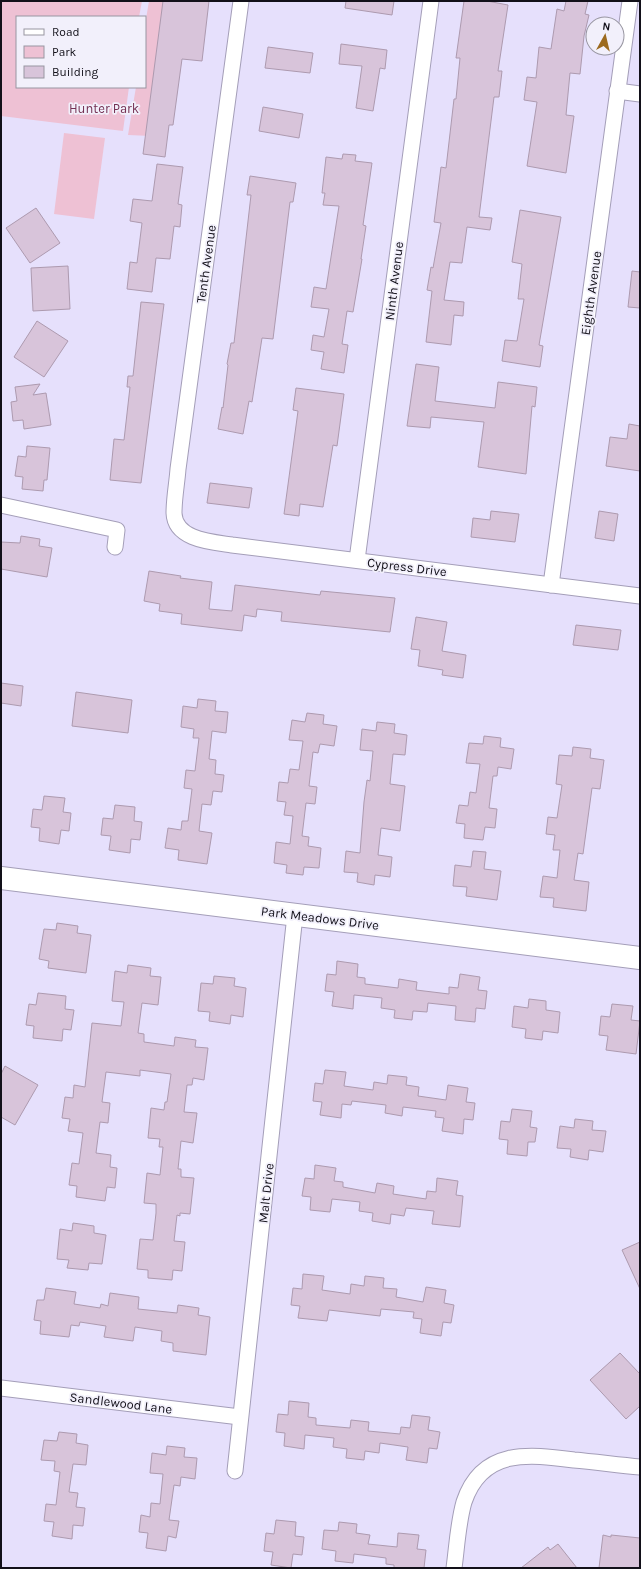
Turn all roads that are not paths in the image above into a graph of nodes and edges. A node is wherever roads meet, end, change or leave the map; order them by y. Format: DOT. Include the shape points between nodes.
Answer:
graph roads {
  1 [pos="241,1"];
  2 [pos="431,1"];
  3 [pos="630,1"];
  4 [pos="617,91"];
  5 [pos="640,94"];
  6 [pos="1,504"];
  7 [pos="179,526"];
  8 [pos="114,547"];
  9 [pos="357,560"];
  10 [pos="551,585"];
  11 [pos="640,596"];
  12 [pos="1,878"];
  13 [pos="295,915"];
  14 [pos="640,958"];
  15 [pos="1,1388"];
  16 [pos="240,1417"];
  17 [pos="640,1468"];
  18 [pos="235,1471"];
  19 [pos="454,1568"];
  1 -- 7 [label="street, Tenth Avenue" via="178,469 174,514"];
  2 -- 9 [label="street, Ninth Avenue"];
  3 -- 4 [label="street, Eighth Avenue"];
  4 -- 5 [label="street"];
  4 -- 10 [label="street, Eighth Avenue"];
  6 -- 8 [label="street" via="117,530"];
  7 -- 9 [label="street, Cypress Drive" via="191,537 200,540"];
  9 -- 10 [label="street, Cypress Drive"];
  10 -- 11 [label="street, Cypress Drive"];
  12 -- 13 [label="street, Park Meadows Drive"];
  13 -- 14 [label="street, Park Meadows Drive"];
  13 -- 16 [label="street, Malt Drive"];
  15 -- 16 [label="street, Sandlewood Lane"];
  16 -- 18 [label="street, Malt Drive"];
  17 -- 19 [label="street" via="534,1455 498,1461 483,1471 464,1501"];
}
